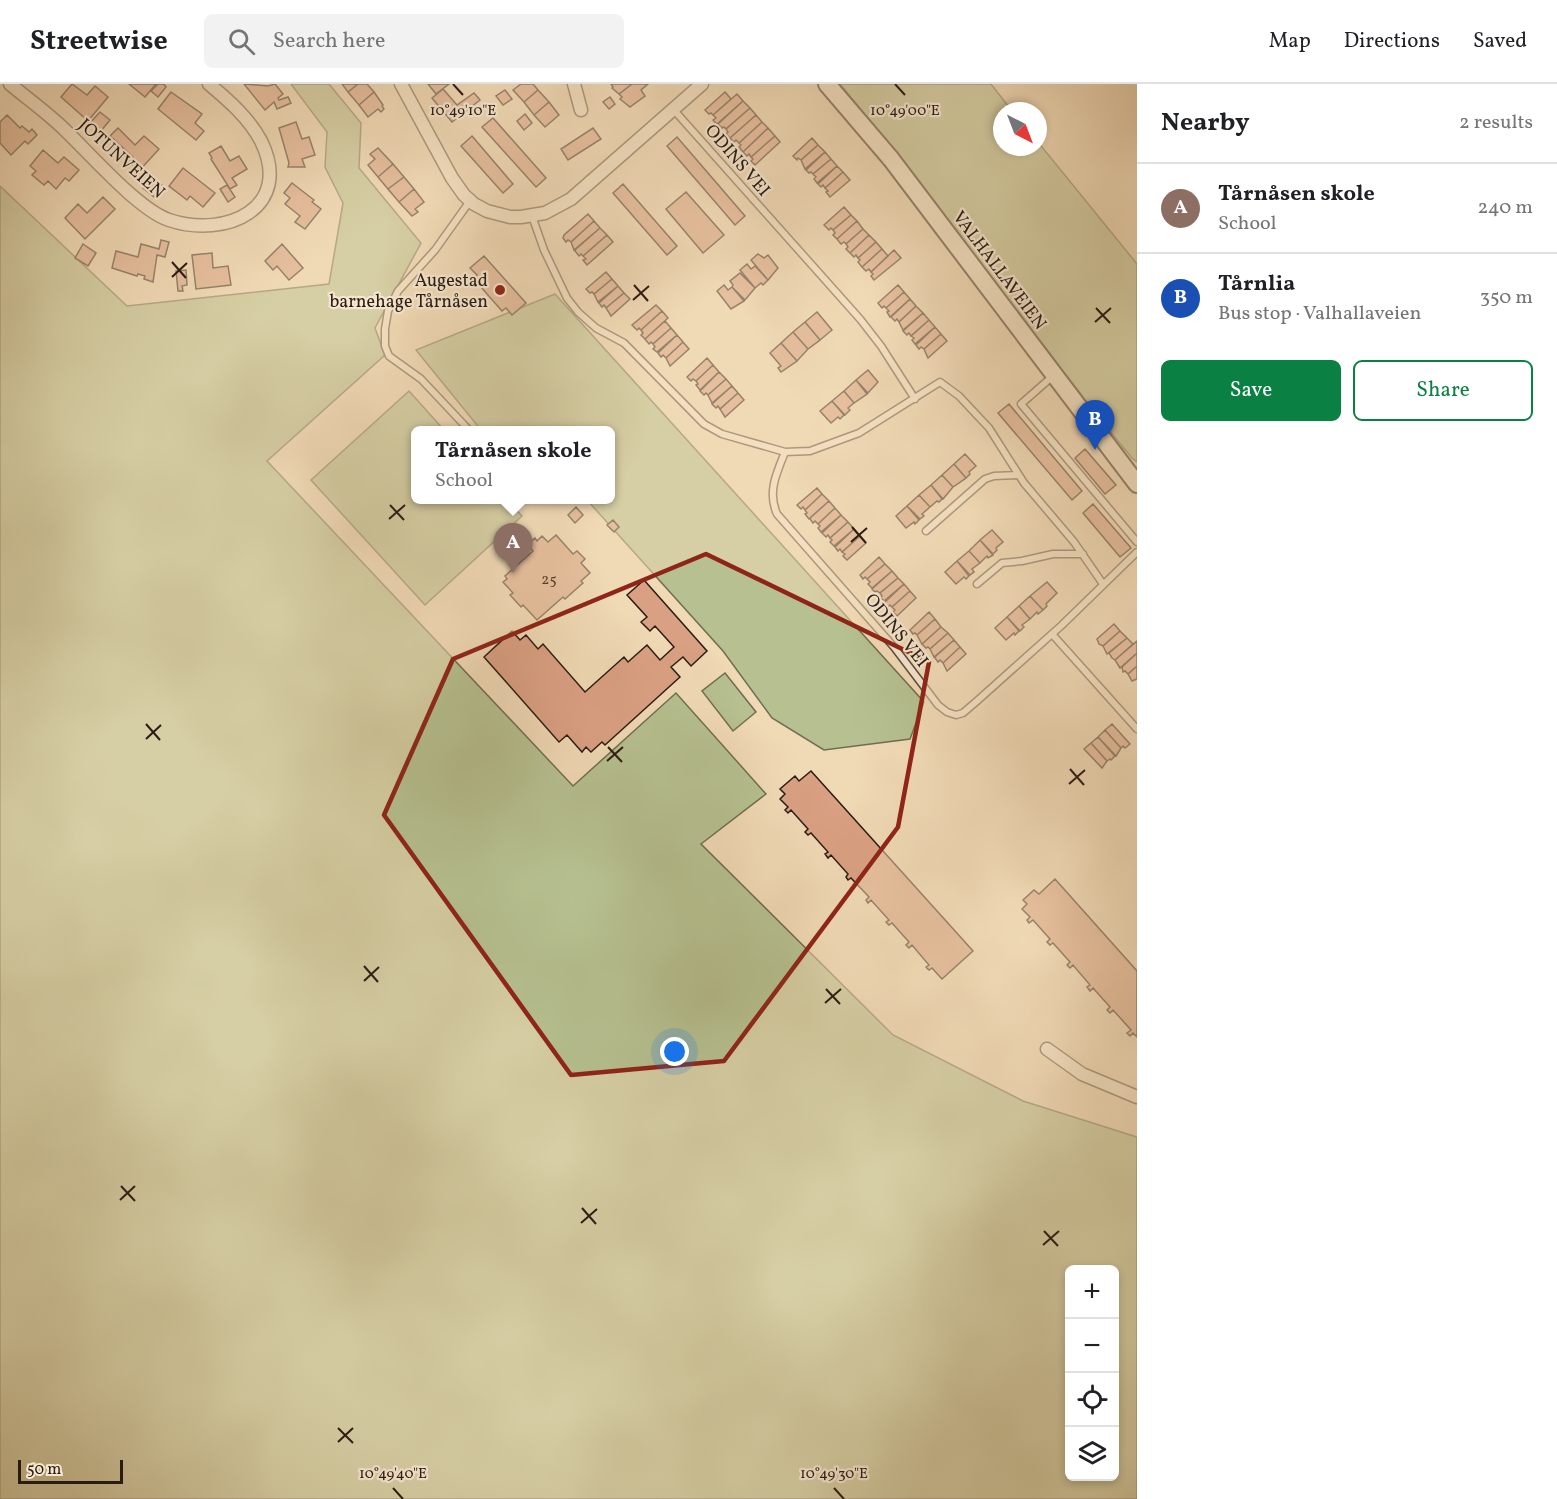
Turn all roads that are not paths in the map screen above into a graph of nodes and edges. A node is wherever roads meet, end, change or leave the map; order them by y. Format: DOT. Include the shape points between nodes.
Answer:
graph roads {
  1 [pos="10,84"];
  2 [pos="209,84"];
  3 [pos="401,84"];
  4 [pos="574,84"];
  5 [pos="702,84"];
  6 [pos="827,84"];
  7 [pos="581,110"];
  8 [pos="673,110"];
  9 [pos="470,201"];
  10 [pos="532,216"];
  11 [pos="1055,375"];
  12 [pos="915,399"];
  13 [pos="465,426"];
  14 [pos="785,452"];
  15 [pos="1018,475"];
  16 [pos="1137,484"];
  17 [pos="926,531"];
  18 [pos="1137,543"];
  19 [pos="1137,552"];
  20 [pos="1083,554"];
  21 [pos="977,584"];
  22 [pos="1103,584"];
  23 [pos="1052,634"];
  24 [pos="1137,729"];
  25 [pos="1047,1049"];
  26 [pos="1137,1097"];
  1 -- 2 [label="street, JOTUNVEIEN" via="139,201 166,219 194,226 224,225 244,217 259,204 268,187 269,165 262,142 233,105"];
  3 -- 9 [label="street" via="456,185"];
  4 -- 7 [label="street"];
  5 -- 8 [label="street"];
  6 -- 11 [label="street, VALHALLAVEIEN" via="891,159"];
  8 -- 10 [label="street" via="571,199"];
  8 -- 12 [label="lane, ODINS VEI" via="860,319"];
  9 -- 10 [label="street" via="510,217"];
  9 -- 13 [label="lane" via="435,250 398,291 385,329 385,346 390,356 421,379"];
  10 -- 14 [label="lane" via="563,290 587,321 624,343 711,429"];
  11 -- 16 [label="street, VALHALLAVEIEN"];
  11 -- 18 [label="lane" via="1021,404"];
  12 -- 14 [label="lane" via="845,440 810,451"];
  12 -- 15 [label="lane" via="940,382 959,396 989,428"];
  14 -- 23 [label="lane, ODINS VEI" via="772,488 777,514 894,647 942,710 951,714 963,712"];
  15 -- 17 [label="lane" via="985,479"];
  15 -- 20 [label="lane"];
  19 -- 22 [label="lane, ODINS VEI"];
  20 -- 21 [label="lane" via="1002,562"];
  20 -- 22 [label="lane"];
  22 -- 23 [label="lane, ODINS VEI"];
  23 -- 24 [label="lane"];
  25 -- 26 [label="street" via="1082,1074"];
}
